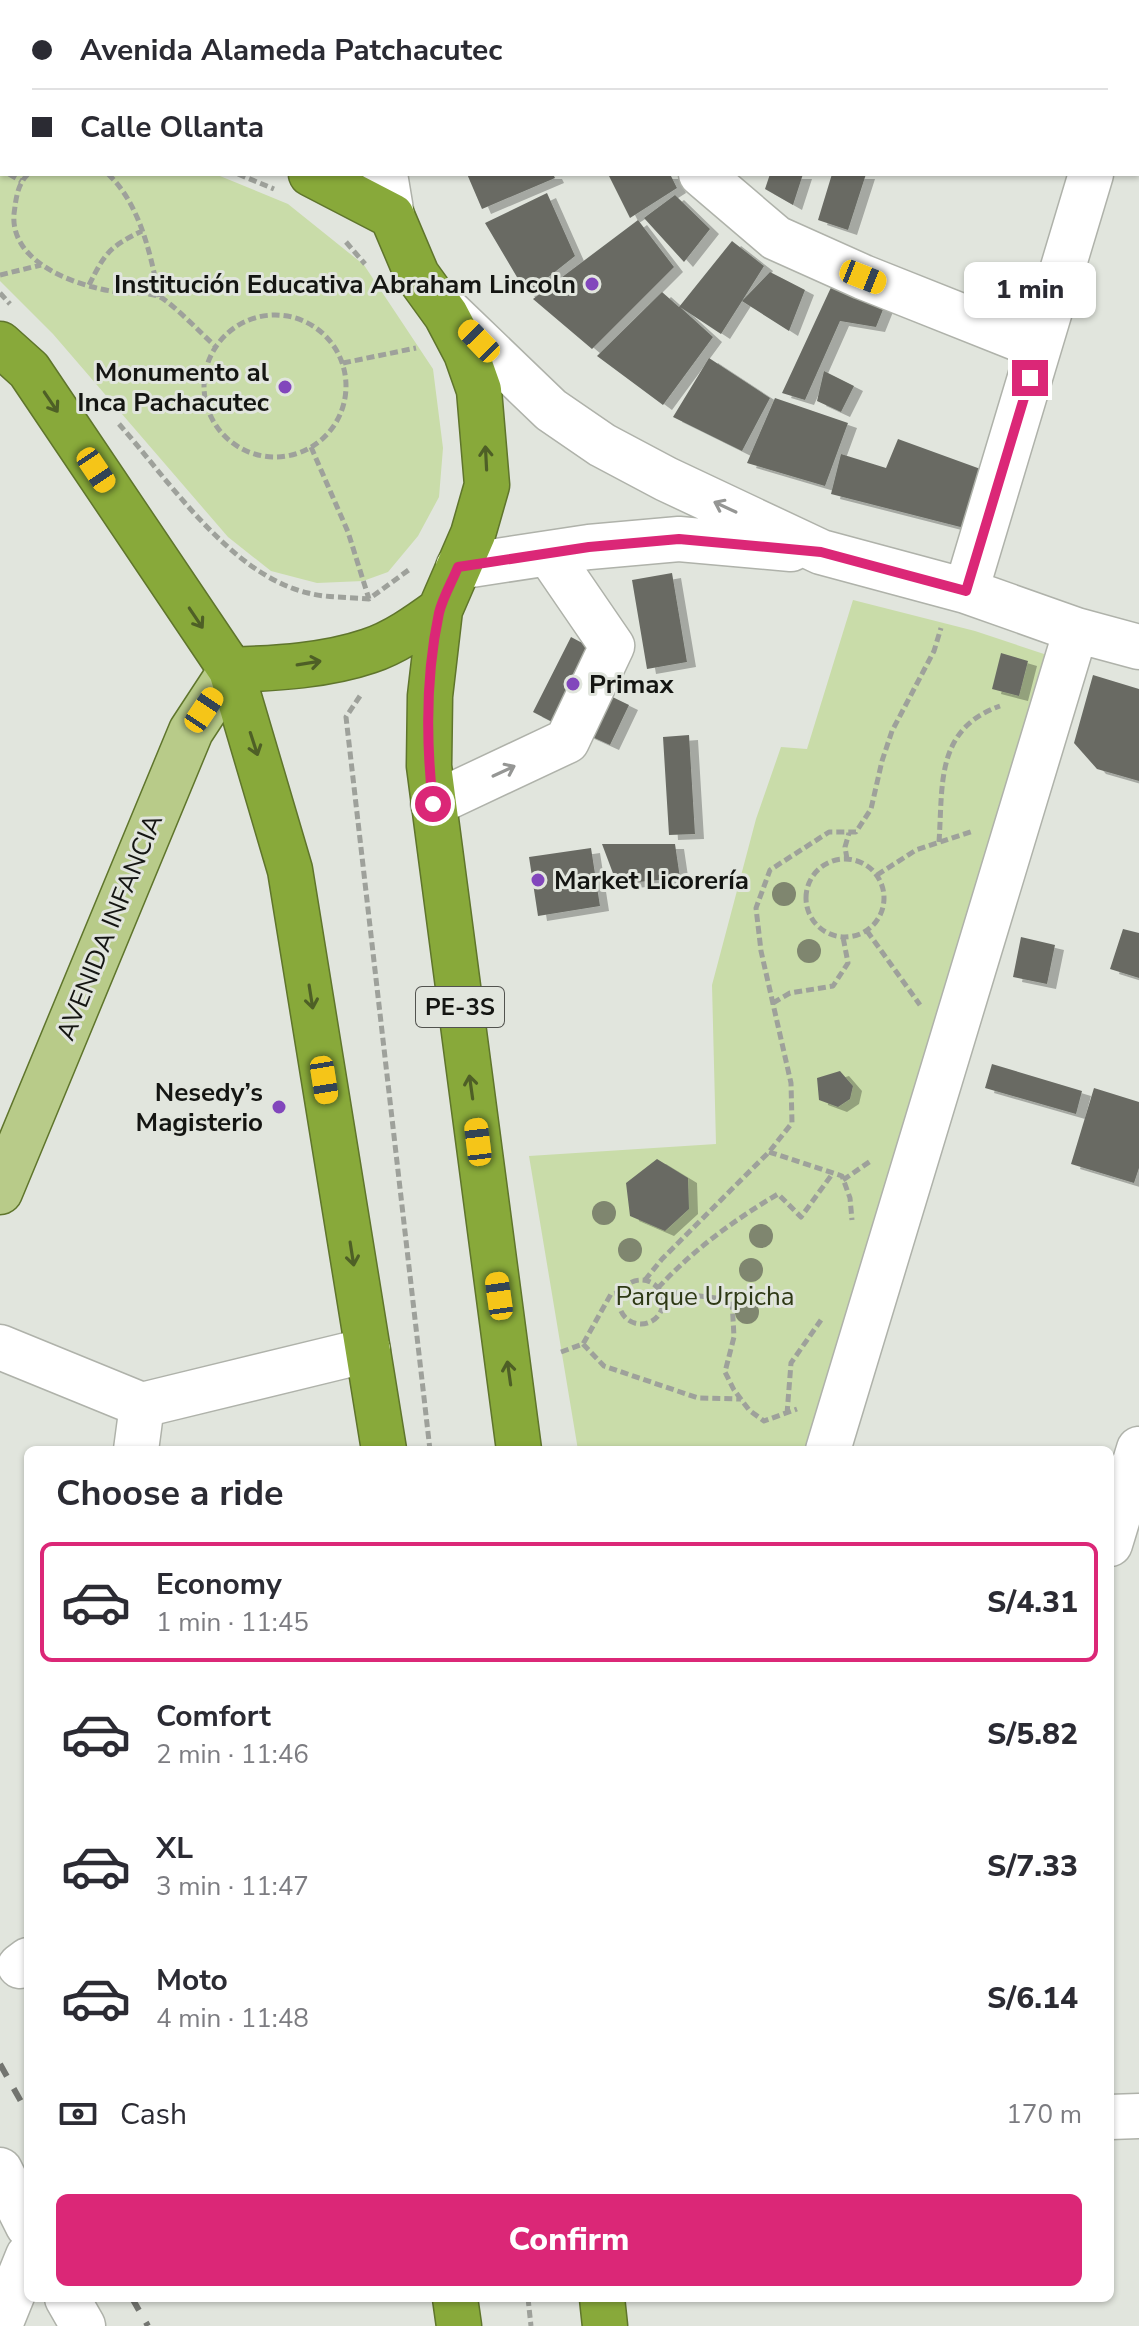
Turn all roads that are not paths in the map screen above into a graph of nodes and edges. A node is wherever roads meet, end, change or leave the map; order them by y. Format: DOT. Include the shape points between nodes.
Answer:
graph roads {
  1 [pos="703,176"];
  2 [pos="1090,176"];
  3 [pos="298,183"];
  4 [pos="389,195"];
  5 [pos="417,275"];
  6 [pos="10,329"];
  7 [pos="1039,347"];
  8 [pos="821,552"];
  9 [pos="549,554"];
  10 [pos="458,567"];
  11 [pos="440,610"];
  12 [pos="950,614"];
  13 [pos="1076,630"];
  14 [pos="1139,647"];
  15 [pos="231,670"];
  16 [pos="433,804"];
  17 [pos="0,1192"];
  18 [pos="0,1347"];
  19 [pos="368,1350"];
  20 [pos="142,1405"];
  21 [pos="137,1446"];
  22 [pos="383,1446"];
  23 [pos="518,1446"];
  24 [pos="829,1446"];
  25 [pos="1139,1449"];
  26 [pos="1119,1532"];
  27 [pos="1139,2116"];
  28 [pos="1114,2117"];
  29 [pos="0,2170"];
  30 [pos="24,2218"];
  31 [pos="24,2266"];
  32 [pos="69,2302"];
  33 [pos="456,2302"];
  34 [pos="602,2302"];
  35 [pos="0,2325"];
  36 [pos="83,2326"];
  37 [pos="459,2326"];
  38 [pos="605,2326"];
  1 -- 7 [label="street" via="776,238"];
  2 -- 7 [label="street"];
  3 -- 4 [label="highway, PE-3S"];
  4 -- 5 [label="highway, PE-3S"];
  8 -- 5 [label="street, one-way" via="582,433 536,397"];
  10 -- 5 [label="highway, PE-3S, one-way" via="487,485 479,390 446,315"];
  6 -- 15 [label="highway, one-way" via="29,370"];
  7 -- 12 [label="street"];
  8 -- 9 [label="street" via="679,539"];
  8 -- 12 [label="street"];
  9 -- 10 [label="street"];
  16 -- 9 [label="street, one-way" via="567,741 612,646"];
  10 -- 11 [label="highway, PE-3S"];
  15 -- 11 [label="highway, one-way" via="314,663 369,651"];
  11 -- 16 [label="highway, PE-3S" via="430,696"];
  12 -- 13 [label="street"];
  13 -- 14 [label="street"];
  13 -- 24 [label="street"];
  15 -- 17 [label="main road, AVENIDA INFANCIA" via="191,731"];
  15 -- 19 [label="highway, one-way" via="290,870"];
  23 -- 16 [label="highway, PE-3S, one-way"];
  18 -- 20 [label="street"];
  19 -- 20 [label="street"];
  19 -- 22 [label="highway"];
  20 -- 21 [label="street"];
  25 -- 26 [label="street"];
  27 -- 28 [label="street"];
  29 -- 30 [label="street"];
  31 -- 35 [label="street"];
  32 -- 36 [label="street"];
  33 -- 37 [label="highway"];
  34 -- 38 [label="highway"];
}
